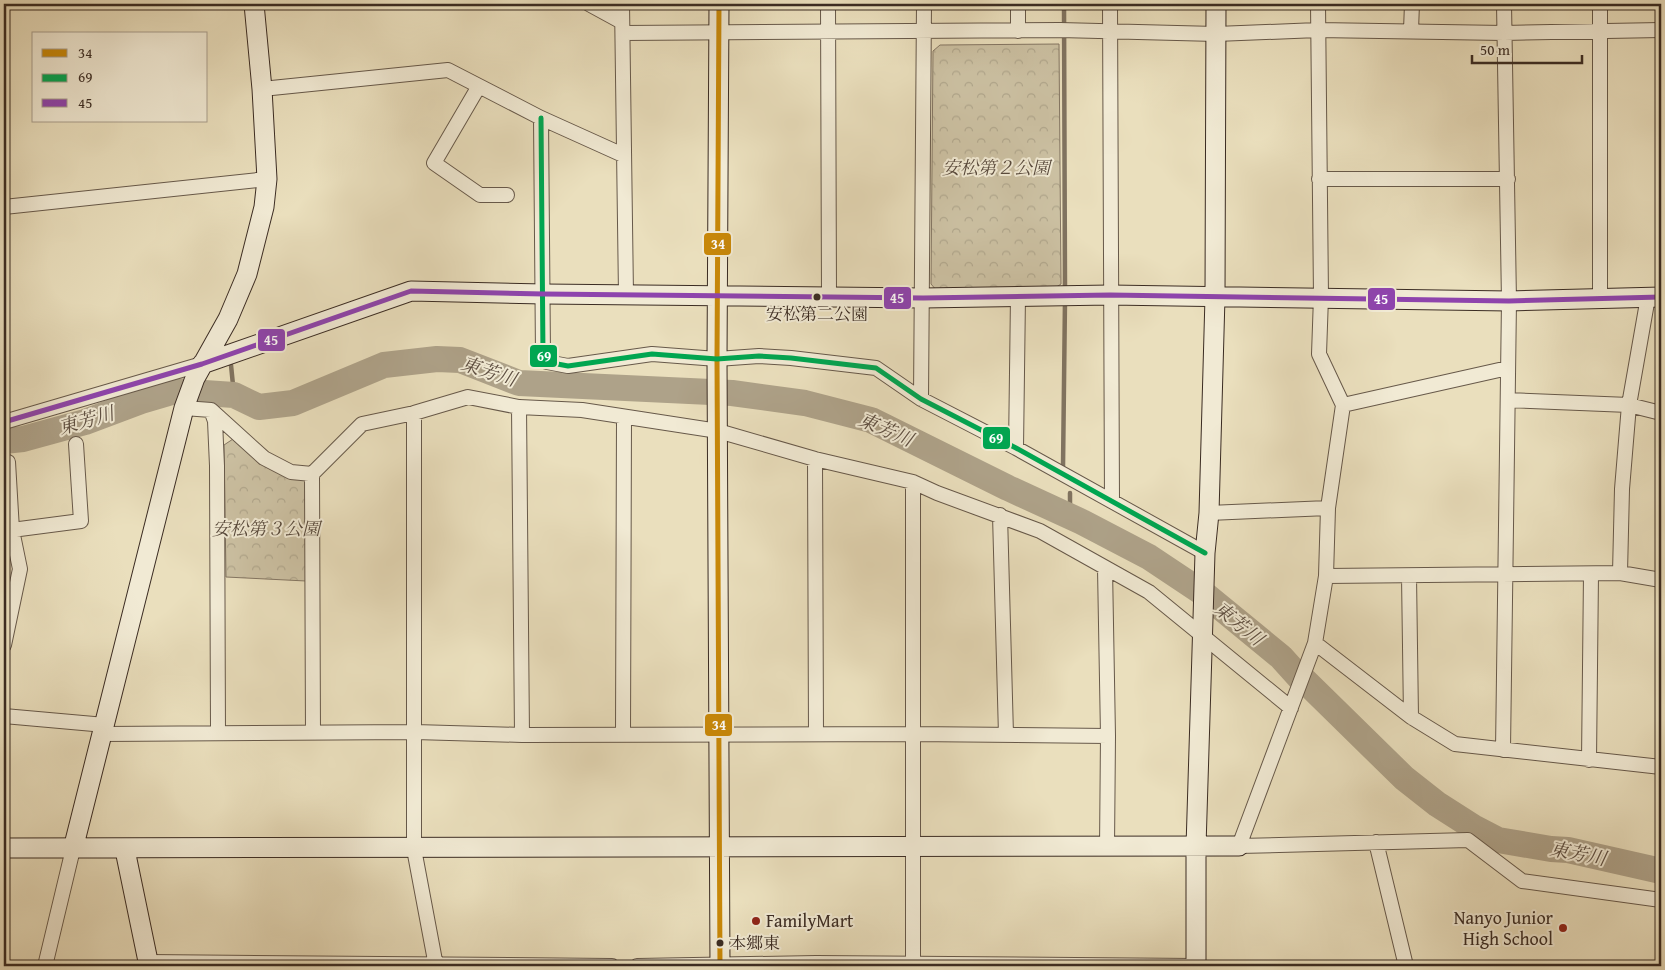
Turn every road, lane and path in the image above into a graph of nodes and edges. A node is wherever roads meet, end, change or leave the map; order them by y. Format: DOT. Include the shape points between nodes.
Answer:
graph roads {
  1 [pos="254,4"];
  2 [pos="589,4"];
  3 [pos="622,4"];
  4 [pos="719,4"];
  5 [pos="828,4"];
  6 [pos="924,4"];
  7 [pos="1018,4"];
  8 [pos="1110,4"];
  9 [pos="1216,4"];
  10 [pos="1318,4"];
  11 [pos="1412,4"];
  12 [pos="1504,4"];
  13 [pos="1600,4"];
  14 [pos="622,27"];
  15 [pos="1018,30"];
  16 [pos="1318,30"];
  17 [pos="1412,30"];
  18 [pos="1600,30"];
  19 [pos="1661,30"];
  20 [pos="719,31"];
  21 [pos="924,31"];
  22 [pos="1110,32"];
  23 [pos="828,33"];
  24 [pos="1504,33"];
  25 [pos="1216,34"];
  26 [pos="478,86"];
  27 [pos="262,89"];
  28 [pos="541,118"];
  29 [pos="623,155"];
  30 [pos="266,179"];
  31 [pos="1319,179"];
  32 [pos="1508,179"];
  33 [pos="507,195"];
  34 [pos="4,207"];
  35 [pos="544,294"];
  36 [pos="1110,294"];
  37 [pos="626,295"];
  38 [pos="719,295"];
  39 [pos="829,296"];
  40 [pos="1018,296"];
  41 [pos="1215,297"];
  42 [pos="1321,297"];
  43 [pos="1655,297"];
  44 [pos="923,298"];
  45 [pos="1600,298"];
  46 [pos="1509,301"];
  47 [pos="717,367"];
  48 [pos="1508,368"];
  49 [pos="199,371"];
  50 [pos="921,399"];
  51 [pos="1508,400"];
  52 [pos="185,404"];
  53 [pos="1629,404"];
  54 [pos="1343,405"];
  55 [pos="519,407"];
  56 [pos="211,410"];
  57 [pos="414,413"];
  58 [pos="1661,413"];
  59 [pos="624,418"];
  60 [pos="4,422"];
  61 [pos="718,429"];
  62 [pos="76,444"];
  63 [pos="1016,448"];
  64 [pos="814,459"];
  65 [pos="8,462"];
  66 [pos="312,474"];
  67 [pos="913,482"];
  68 [pos="1112,501"];
  69 [pos="1328,508"];
  70 [pos="1209,513"];
  71 [pos="1000,515"];
  72 [pos="12,530"];
  73 [pos="1205,553"];
  74 [pos="1105,568"];
  75 [pos="1620,573"];
  76 [pos="1504,574"];
  77 [pos="1591,574"];
  78 [pos="1326,576"];
  79 [pos="1409,576"];
  80 [pos="1661,580"];
  81 [pos="1203,635"];
  82 [pos="1315,643"];
  83 [pos="4,645"];
  84 [pos="1291,708"];
  85 [pos="4,716"];
  86 [pos="1411,718"];
  87 [pos="104,729"];
  88 [pos="218,732"];
  89 [pos="415,732"];
  90 [pos="313,733"];
  91 [pos="623,734"];
  92 [pos="816,734"];
  93 [pos="912,734"];
  94 [pos="522,735"];
  95 [pos="720,735"];
  96 [pos="1006,735"];
  97 [pos="1108,736"];
  98 [pos="1503,750"];
  99 [pos="1589,760"];
  100 [pos="1661,768"];
  101 [pos="1376,842"];
  102 [pos="1239,846"];
  103 [pos="1196,847"];
  104 [pos="4,848"];
  105 [pos="912,848"];
  106 [pos="1107,848"];
  107 [pos="73,849"];
  108 [pos="414,849"];
  109 [pos="720,849"];
  110 [pos="125,850"];
  111 [pos="1661,900"];
  112 [pos="148,964"];
  113 [pos="817,964"];
  114 [pos="246,965"];
  115 [pos="534,965"];
  116 [pos="720,965"];
  117 [pos="913,965"];
  118 [pos="45,966"];
  119 [pos="436,966"];
  120 [pos="612,966"];
  121 [pos="637,966"];
  122 [pos="1196,966"];
  123 [pos="1406,966"];
  1 -- 27 [label="street"];
  2 -- 14 [label="street"];
  3 -- 14 [label="street"];
  4 -- 20 [label="street"];
  5 -- 23 [label="street"];
  6 -- 21 [label="street"];
  7 -- 15 [label="street"];
  8 -- 22 [label="street"];
  9 -- 25 [label="street"];
  10 -- 16 [label="street"];
  11 -- 17 [label="street"];
  12 -- 24 [label="street"];
  13 -- 18 [label="street"];
  14 -- 20 [label="street"];
  14 -- 29 [label="street"];
  15 -- 21 [label="street"];
  15 -- 22 [label="street"];
  16 -- 17 [label="street"];
  16 -- 25 [label="street"];
  16 -- 31 [label="street"];
  17 -- 24 [label="street"];
  18 -- 19 [label="street"];
  18 -- 24 [label="street"];
  18 -- 45 [label="street"];
  20 -- 23 [label="street"];
  20 -- 38 [label="street"];
  21 -- 23 [label="street"];
  21 -- 44 [label="street"];
  22 -- 25 [label="street"];
  22 -- 36 [label="street"];
  23 -- 39 [label="street"];
  24 -- 32 [label="street"];
  25 -- 41 [label="street"];
  26 -- 27 [label="street" via="448,70"];
  26 -- 28 [label="street"];
  26 -- 33 [label="street" via="434,163 480,195"];
  27 -- 30 [label="street"];
  28 -- 29 [label="street"];
  28 -- 35 [label="street"];
  29 -- 37 [label="street"];
  30 -- 34 [label="street"];
  30 -- 49 [label="street" via="264,207 246,274 228,319"];
  31 -- 32 [label="street"];
  31 -- 42 [label="street"];
  32 -- 46 [label="street"];
  35 -- 37 [label="street"];
  35 -- 47 [label="street" via="543,355 547,362 568,366 652,354"];
  35 -- 49 [label="street" via="411,291"];
  36 -- 40 [label="street"];
  36 -- 41 [label="street"];
  36 -- 68 [label="street"];
  37 -- 38 [label="street"];
  38 -- 39 [label="street"];
  38 -- 47 [label="street"];
  39 -- 44 [label="street"];
  40 -- 44 [label="street"];
  40 -- 63 [label="street"];
  41 -- 42 [label="street"];
  41 -- 70 [label="street"];
  42 -- 46 [label="street"];
  42 -- 54 [label="street" via="1319,354"];
  43 -- 45 [label="street"];
  43 -- 53 [label="street"];
  44 -- 50 [label="street"];
  45 -- 46 [label="street"];
  46 -- 48 [label="street"];
  47 -- 50 [label="street" via="759,356 876,368"];
  47 -- 61 [label="street"];
  48 -- 51 [label="street"];
  48 -- 54 [label="street"];
  49 -- 52 [label="street"];
  49 -- 60 [label="street"];
  50 -- 63 [label="street"];
  51 -- 53 [label="street"];
  51 -- 76 [label="street"];
  52 -- 56 [label="street"];
  52 -- 87 [label="street"];
  53 -- 58 [label="street"];
  53 -- 75 [label="street"];
  54 -- 69 [label="street"];
  55 -- 57 [label="street" via="468,396"];
  55 -- 59 [label="street" via="582,410"];
  55 -- 94 [label="street"];
  56 -- 66 [label="street" via="264,458 291,472"];
  56 -- 88 [label="street" via="216,421 217,466"];
  57 -- 66 [label="street" via="362,424"];
  57 -- 89 [label="street"];
  59 -- 61 [label="street"];
  59 -- 91 [label="street"];
  61 -- 64 [label="street"];
  61 -- 95 [label="street"];
  62 -- 72 [label="street" via="81,521"];
  63 -- 68 [label="street"];
  64 -- 67 [label="street"];
  64 -- 92 [label="street"];
  65 -- 72 [label="street"];
  66 -- 90 [label="street"];
  67 -- 71 [label="street"];
  67 -- 93 [label="street"];
  68 -- 73 [label="street"];
  69 -- 70 [label="street"];
  69 -- 78 [label="street"];
  70 -- 73 [label="street"];
  71 -- 74 [label="street" via="1040,531"];
  71 -- 96 [label="street"];
  72 -- 83 [label="street" via="20,569"];
  73 -- 81 [label="street"];
  74 -- 81 [label="street" via="1149,592"];
  74 -- 97 [label="street"];
  75 -- 77 [label="street"];
  75 -- 80 [label="street"];
  76 -- 77 [label="street"];
  76 -- 79 [label="street"];
  76 -- 98 [label="street"];
  77 -- 99 [label="street"];
  78 -- 79 [label="street"];
  78 -- 82 [label="street"];
  79 -- 86 [label="street"];
  81 -- 84 [label="street"];
  81 -- 103 [label="street"];
  82 -- 84 [label="street"];
  82 -- 86 [label="street"];
  84 -- 102 [label="street"];
  85 -- 87 [label="street"];
  86 -- 98 [label="street" via="1455,744"];
  87 -- 88 [label="street"];
  87 -- 107 [label="street"];
  88 -- 90 [label="street"];
  89 -- 90 [label="street"];
  89 -- 94 [label="street"];
  89 -- 108 [label="street"];
  91 -- 94 [label="street"];
  91 -- 95 [label="street"];
  92 -- 93 [label="street"];
  92 -- 95 [label="street"];
  93 -- 96 [label="street"];
  93 -- 105 [label="street"];
  95 -- 109 [label="street"];
  96 -- 97 [label="street"];
  97 -- 106 [label="street"];
  98 -- 99 [label="street"];
  99 -- 100 [label="street"];
  101 -- 102 [label="street"];
  101 -- 111 [label="street" via="1468,840 1522,881"];
  101 -- 123 [label="street"];
  102 -- 103 [label="street"];
  103 -- 106 [label="street"];
  103 -- 122 [label="street"];
  104 -- 107 [label="street"];
  105 -- 106 [label="street"];
  105 -- 109 [label="street"];
  105 -- 117 [label="street"];
  107 -- 110 [label="street"];
  107 -- 118 [label="street"];
  108 -- 109 [label="street"];
  108 -- 110 [label="street"];
  108 -- 119 [label="street"];
  109 -- 116 [label="street"];
  110 -- 112 [label="street"];
  112 -- 114 [label="street"];
  113 -- 116 [label="street"];
  113 -- 117 [label="street"];
  114 -- 119 [label="street"];
  115 -- 119 [label="street"];
  115 -- 120 [label="street"];
  116 -- 121 [label="street"];
  117 -- 122 [label="street"];
}
